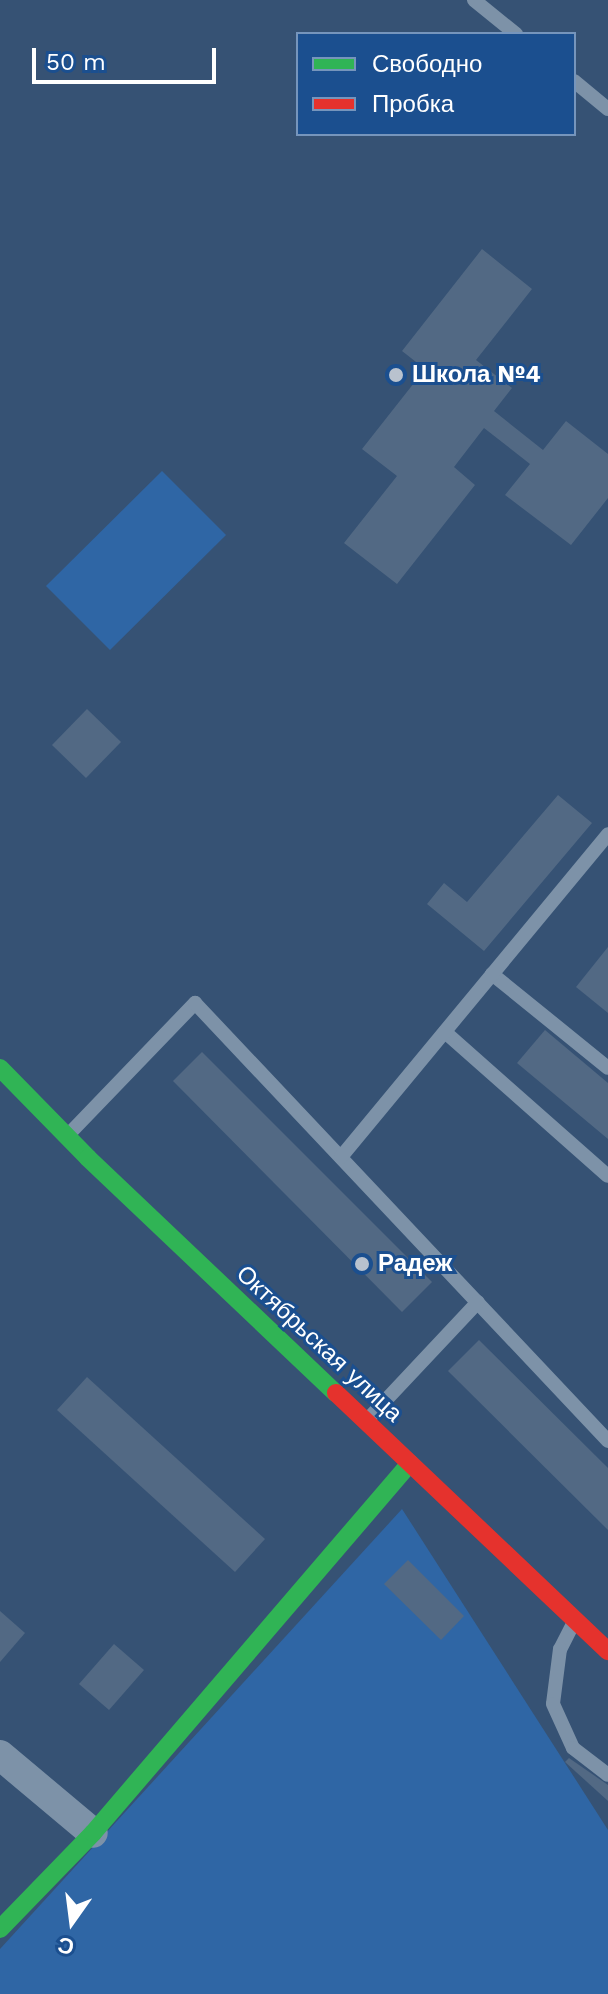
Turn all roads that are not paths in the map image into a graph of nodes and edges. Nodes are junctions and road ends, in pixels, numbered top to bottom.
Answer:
1 (474, 0) edge
2 (514, 32) edge
3 (576, 83) edge
4 (608, 109) edge
5 (608, 834) edge
6 (492, 974) junction
7 (445, 1032) junction
8 (0, 1068) edge
9 (608, 1068) edge
10 (66, 1136) junction
11 (341, 1157) junction
12 (608, 1176) edge
13 (478, 1302) junction
14 (366, 1421) junction
15 (608, 1441) edge
16 (410, 1463) junction
17 (575, 1620) junction
18 (608, 1651) edge
19 (0, 1755) edge
20 (608, 1775) edge
21 (93, 1833) junction
22 (0, 1929) edge

1 - 2 lane
3 - 4 lane
5 - 6 lane
6 - 7 lane
6 - 9 lane
7 - 11 lane
7 - 12 lane
8 - 10 main road, Октябрьская улица
10 - 11 lane
10 - 14 main road, Октябрьская улица
11 - 13 lane
13 - 14 lane
13 - 15 lane
14 - 16 main road, Октябрьская улица
16 - 17 main road, Октябрьская улица
16 - 21 main road
17 - 18 main road, Октябрьская улица
17 - 20 lane
19 - 21 street
21 - 22 main road

